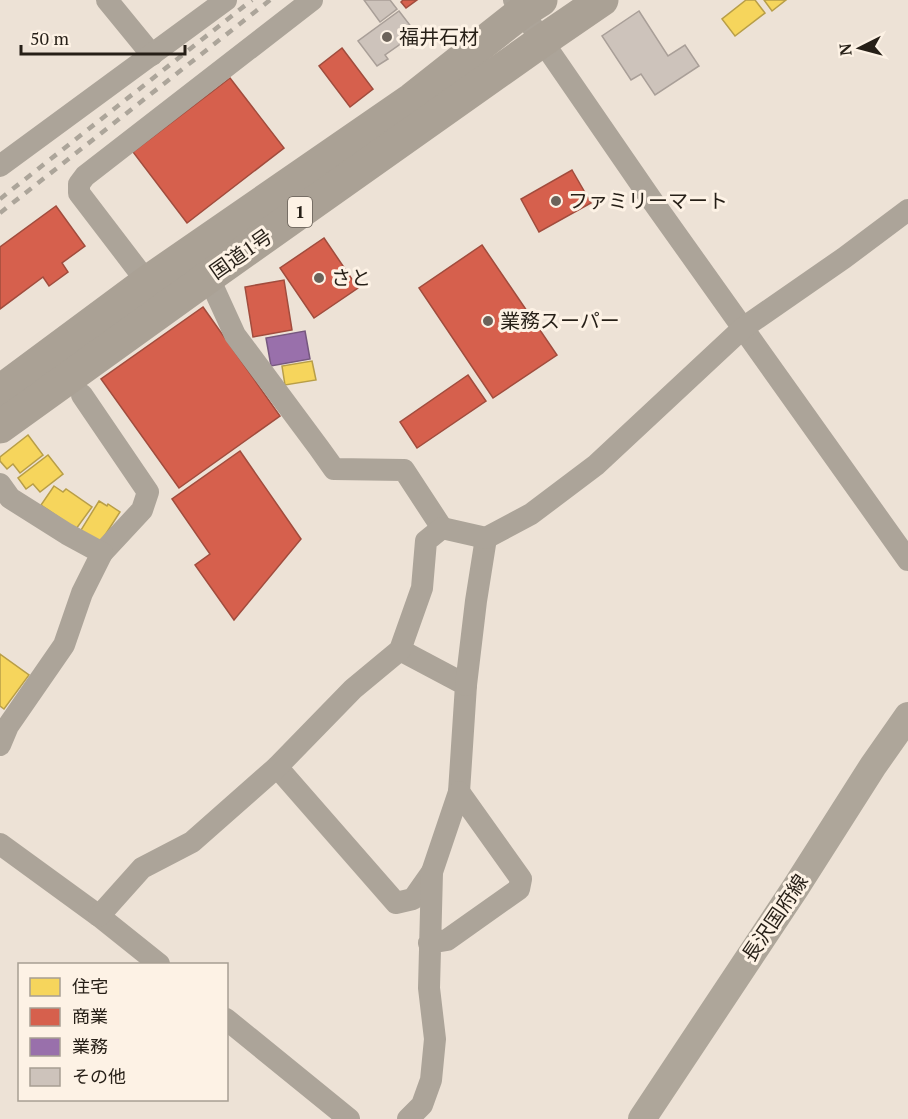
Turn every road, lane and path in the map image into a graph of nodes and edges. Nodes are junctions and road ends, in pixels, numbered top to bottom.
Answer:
1 (107, 0) edge
2 (226, 0) edge
3 (312, 0) edge
4 (602, 0) edge
5 (526, 4) edge
6 (542, 41) junction
7 (152, 56) junction
8 (0, 166) edge
9 (908, 210) edge
10 (207, 278) junction
11 (147, 282) junction
12 (743, 328) junction
13 (0, 391) edge
14 (82, 395) dead end
15 (0, 428) edge
16 (0, 484) edge
17 (442, 528) junction
18 (486, 538) junction
19 (102, 553) junction
20 (908, 560) edge
21 (400, 650) junction
22 (466, 685) junction
23 (908, 716) edge
24 (0, 745) edge
25 (277, 767) junction
26 (459, 792) junction
27 (0, 844) edge
28 (432, 872) junction
29 (99, 916) junction
30 (429, 943) junction
31 (158, 963) edge
32 (228, 1021) edge
33 (349, 1119) edge
34 (408, 1119) edge
35 (642, 1119) edge

1 - 7 street
2 - 7 street
3 - 11 street
4 - 6 highway, 国道1号 / 1
5 - 6 street
5 - 11 highway, 国道1号 / 1
6 - 10 highway, 国道1号 / 1
6 - 12 street
7 - 8 street
9 - 12 street
10 - 15 highway, 国道1号 / 1
10 - 17 street
11 - 13 highway, 国道1号 / 1
12 - 18 street
12 - 20 street
14 - 19 street
16 - 19 street
17 - 18 street
17 - 21 street
18 - 22 street
19 - 24 street
21 - 22 street
21 - 25 street
22 - 26 street
23 - 35 main road, 長沢国府線
25 - 28 street
25 - 29 street
26 - 28 street
26 - 30 street
27 - 29 street
28 - 30 street
29 - 31 street
30 - 34 street
32 - 33 street

